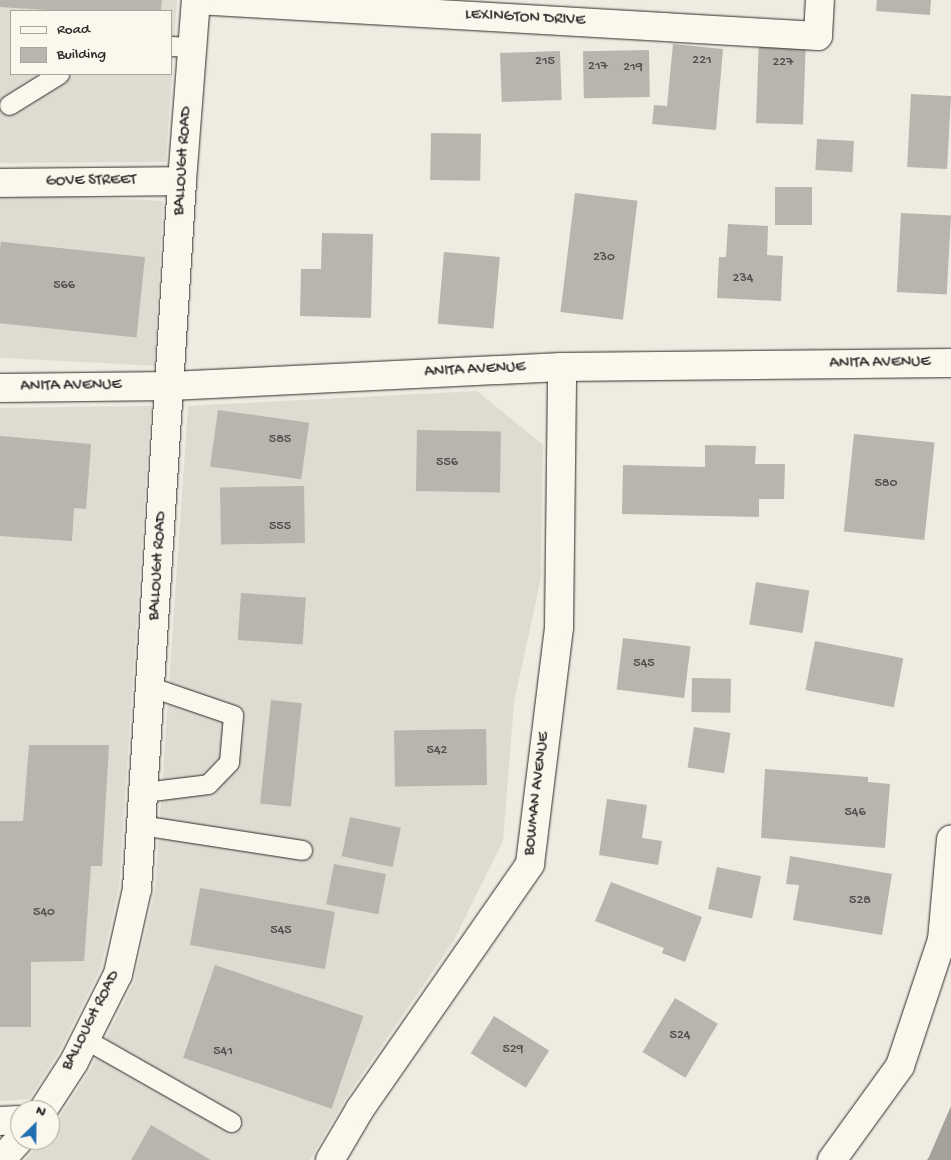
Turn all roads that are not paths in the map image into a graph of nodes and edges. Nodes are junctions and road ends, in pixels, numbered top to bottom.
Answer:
1 (196, 0) edge
2 (820, 0) edge
3 (285, 3) edge
4 (182, 47) edge
5 (57, 75) edge
6 (8, 105) dead end
7 (182, 181) junction
8 (0, 183) edge
9 (951, 363) edge
10 (562, 367) junction
11 (171, 386) junction
12 (0, 388) edge
13 (151, 687) junction
14 (144, 792) junction
15 (142, 825) junction
16 (951, 839) edge
17 (302, 850) dead end
18 (86, 1039) junction
19 (49, 1100) edge
20 (231, 1122) dead end
21 (10, 1150) edge
22 (1, 1160) edge
23 (330, 1160) edge
24 (832, 1160) edge

1 - 3 street, LEXINGTON DRIVE
1 - 4 street, BALLOUGH ROAD
2 - 3 street, LEXINGTON DRIVE
4 - 7 street, BALLOUGH ROAD
5 - 6 lane
7 - 8 street, GOVE STREET
7 - 11 street, BALLOUGH ROAD
9 - 10 street, ANITA AVENUE
10 - 11 street, ANITA AVENUE
10 - 23 street, BOWMAN AVENUE
11 - 12 street, ANITA AVENUE
11 - 13 street, BALLOUGH ROAD
13 - 14 street, BALLOUGH ROAD
13 - 14 lane
14 - 15 street, BALLOUGH ROAD
15 - 17 lane
15 - 18 street, BALLOUGH ROAD
16 - 24 street
18 - 19 street, BALLOUGH ROAD
18 - 20 lane
21 - 22 street

